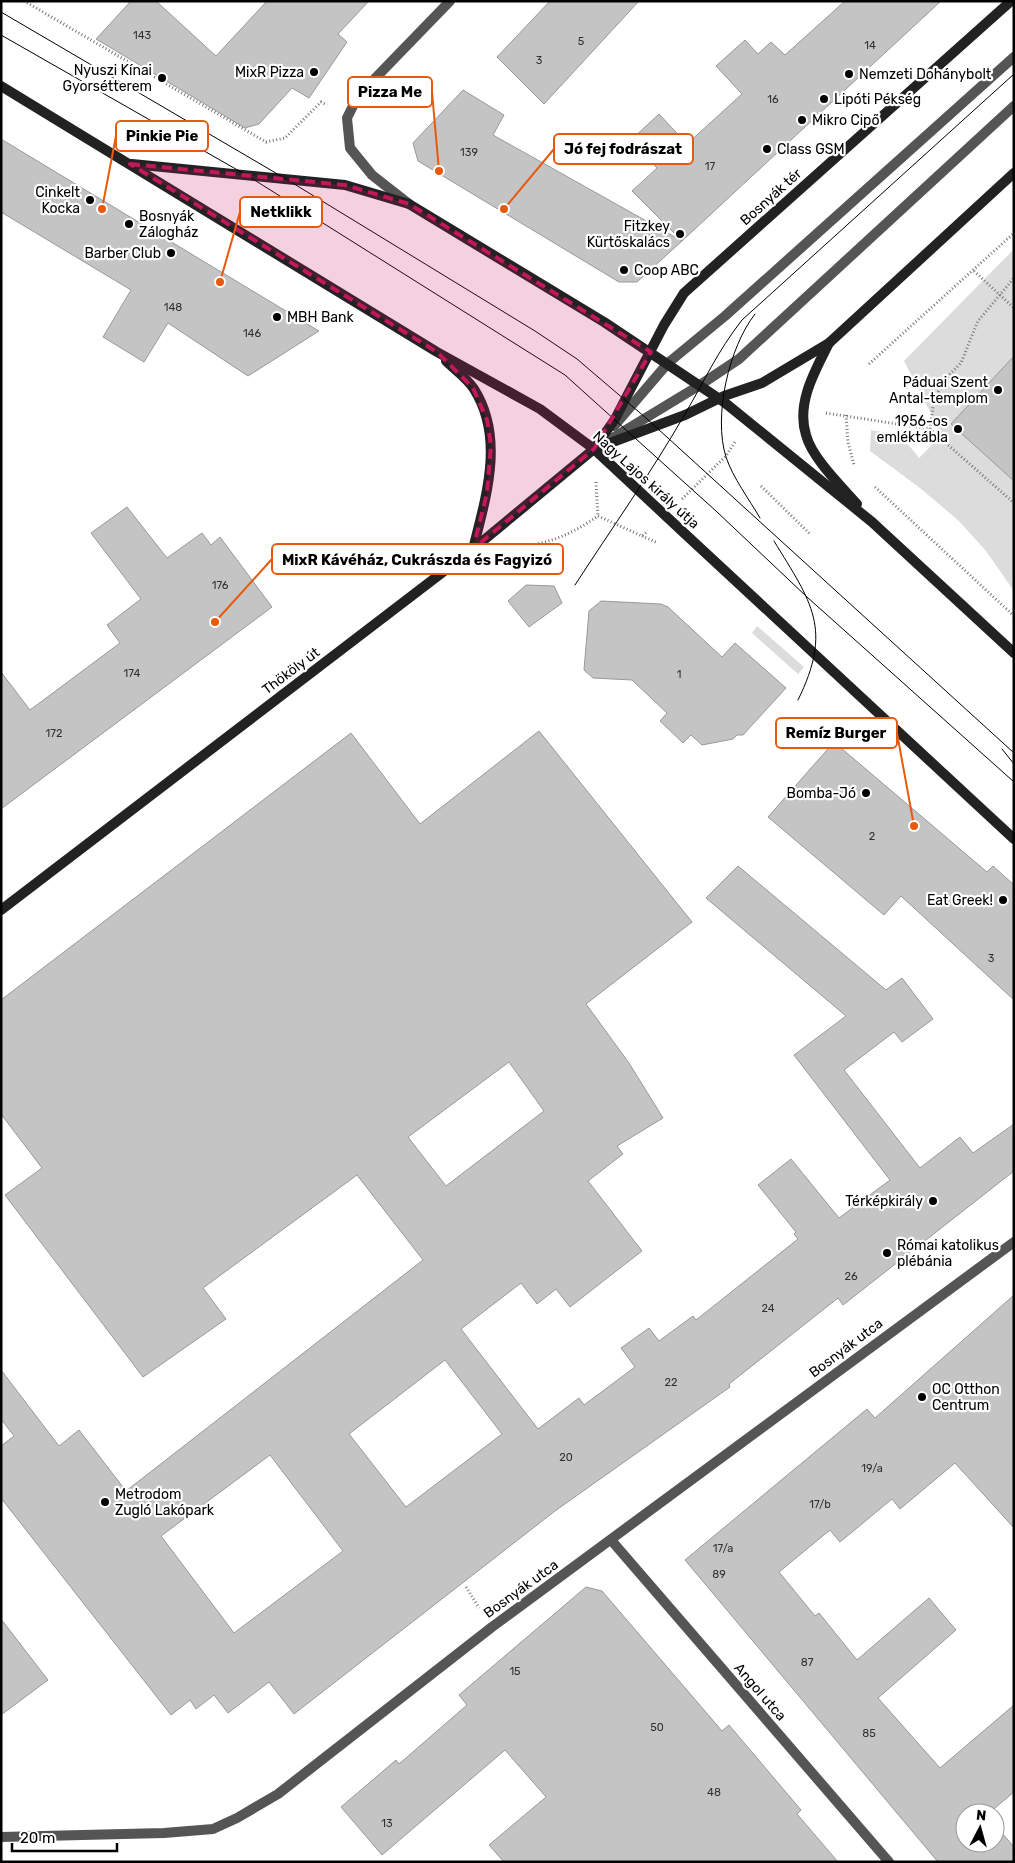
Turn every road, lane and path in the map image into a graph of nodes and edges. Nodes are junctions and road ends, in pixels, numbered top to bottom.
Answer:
1 (24, 1) edge
2 (450, 1) edge
3 (1011, 1) edge
4 (1014, 57) edge
5 (1, 86) edge
6 (1014, 106) edge
7 (347, 118) junction
8 (130, 164) junction
9 (1014, 173) edge
10 (409, 204) junction
11 (436, 219) joint
12 (1014, 233) edge
13 (974, 270) junction
14 (1014, 278) edge
15 (999, 294) junction
16 (1014, 308) edge
17 (829, 343) junction
18 (437, 352) junction
19 (651, 352) junction
20 (668, 363) junction
21 (869, 364) dead end
22 (700, 385) junction
23 (718, 399) junction
24 (822, 412) dead end
25 (846, 415) junction
26 (748, 421) junction
27 (930, 429) junction
28 (594, 449) junction
29 (855, 468) dead end
30 (869, 481) dead end
31 (761, 486) dead end
32 (1014, 503) edge
33 (665, 515) junction
34 (872, 522) junction
35 (811, 535) dead end
36 (473, 550) junction
37 (1014, 616) edge
38 (1014, 653) edge
39 (1014, 839) edge
40 (1, 910) edge
41 (1014, 1242) edge
42 (611, 1540) junction
43 (1, 1838) edge
44 (889, 1862) edge

1 - 7 path
2 - 7 street
3 - 19 main road, Bosnyák tér
4 - 20 street
5 - 8 main road, Nagy Lajos király útja
6 - 22 street
7 - 10 street
8 - 10 main road, Nagy Lajos király útja
8 - 18 main road, Nagy Lajos király útja
9 - 17 main road
10 - 11 street
11 - 19 main road
12 - 13 path
13 - 15 path
13 - 21 path
14 - 15 path
15 - 16 path
15 - 27 path
17 - 23 main road
17 - 34 main road
18 - 28 main road, Nagy Lajos király útja
18 - 36 main road
19 - 20 main road
19 - 28 main road, Bosnyák tér
20 - 22 main road
20 - 28 street
22 - 23 main road
22 - 28 street
23 - 26 main road
23 - 28 main road
24 - 25 path
25 - 27 path
25 - 29 path
26 - 33 path
26 - 34 main road
27 - 32 path
28 - 33 main road, Nagy Lajos király útja
28 - 36 main road, Thököly út
30 - 37 path
31 - 35 path
33 - 36 path
33 - 39 main road, Nagy Lajos király útja
34 - 38 main road
36 - 40 main road, Thököly út
41 - 42 street, Bosnyák utca
42 - 43 street, Bosnyák utca
42 - 44 street, Angol utca

